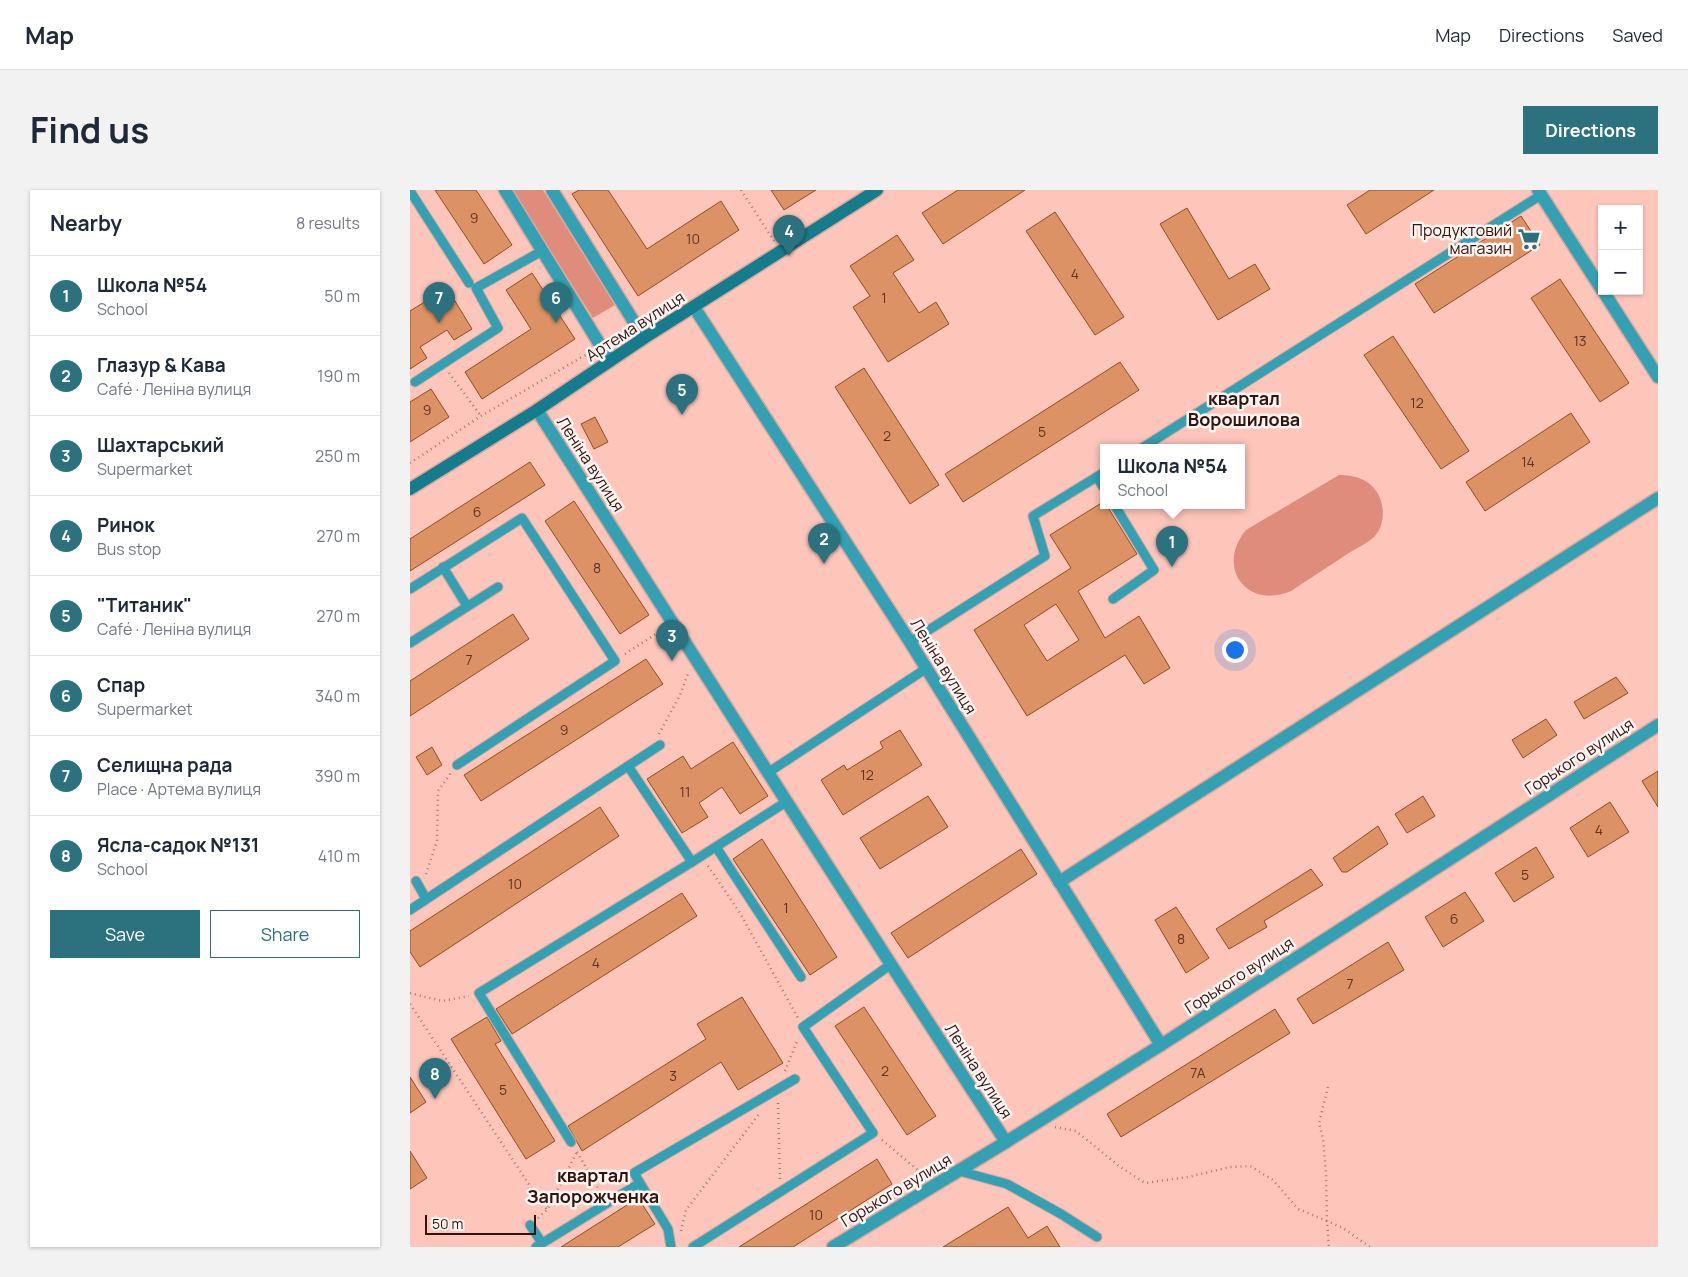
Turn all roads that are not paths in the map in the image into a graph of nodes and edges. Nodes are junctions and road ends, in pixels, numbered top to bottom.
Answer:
1 (505, 190) edge
2 (552, 190) edge
3 (878, 190) edge
4 (410, 191) edge
5 (1543, 192) edge
6 (542, 251) junction
7 (469, 282) dead end
8 (1598, 283) edge
9 (1605, 295) edge
10 (694, 307) junction
11 (644, 338) junction
12 (610, 361) junction
13 (1658, 377) edge
14 (415, 382) dead end
15 (537, 410) junction
16 (1148, 444) edge
17 (1100, 475) edge
18 (410, 489) edge
19 (1658, 498) edge
20 (1117, 509) edge
21 (443, 567) junction
22 (498, 587) dead end
23 (410, 589) edge
24 (1113, 600) dead end
25 (467, 606) junction
26 (910, 642) junction
27 (410, 643) edge
28 (927, 668) junction
29 (1658, 725) edge
30 (660, 745) dead end
31 (457, 765) road end
32 (628, 766) junction
33 (769, 772) junction
34 (786, 802) junction
35 (716, 848) junction
36 (692, 862) junction
37 (416, 881) dead end
38 (1059, 882) junction
39 (426, 899) junction
40 (410, 910) edge
41 (890, 965) junction
42 (801, 977) dead end
43 (1160, 1045) junction
44 (795, 1080) dead end
45 (571, 1142) road end
46 (1006, 1142) junction
47 (959, 1170) junction
48 (640, 1183) junction
49 (530, 1226) road end
50 (1097, 1237) dead end
51 (539, 1245) edge
52 (671, 1247) edge
53 (693, 1247) edge
54 (833, 1247) edge

1 - 6 street
2 - 11 street
3 - 10 street, Артема вулиця
4 - 7 lane
5 - 8 street
5 - 16 lane
6 - 12 street
6 - 14 lane
9 - 13 street
10 - 11 street, Артема вулиця
10 - 26 street, Леніна вулиця
11 - 12 street, Артема вулиця
12 - 15 street, Артема вулиця
15 - 18 street, Артема вулиця
15 - 33 street, Леніна вулиця
17 - 26 lane
19 - 38 street
20 - 24 lane
21 - 23 lane
21 - 25 lane
21 - 31 lane
22 - 25 lane
25 - 27 lane
26 - 28 street, Леніна вулиця
28 - 33 lane
28 - 38 street, Леніна вулиця
29 - 43 street, Горького вулиця
30 - 32 lane
32 - 36 lane
32 - 39 lane
33 - 34 street, Леніна вулиця
34 - 35 lane
34 - 41 street, Леніна вулиця
35 - 36 lane
35 - 42 lane
36 - 45 lane
37 - 39 lane
38 - 43 street, Леніна вулиця
39 - 40 lane
41 - 46 street, Леніна вулиця
41 - 53 lane
43 - 46 street, Горького вулиця
44 - 48 lane
46 - 47 street, Горького вулиця
47 - 50 lane
47 - 54 street, Горького вулиця
48 - 51 lane
48 - 52 lane
49 - 51 lane

